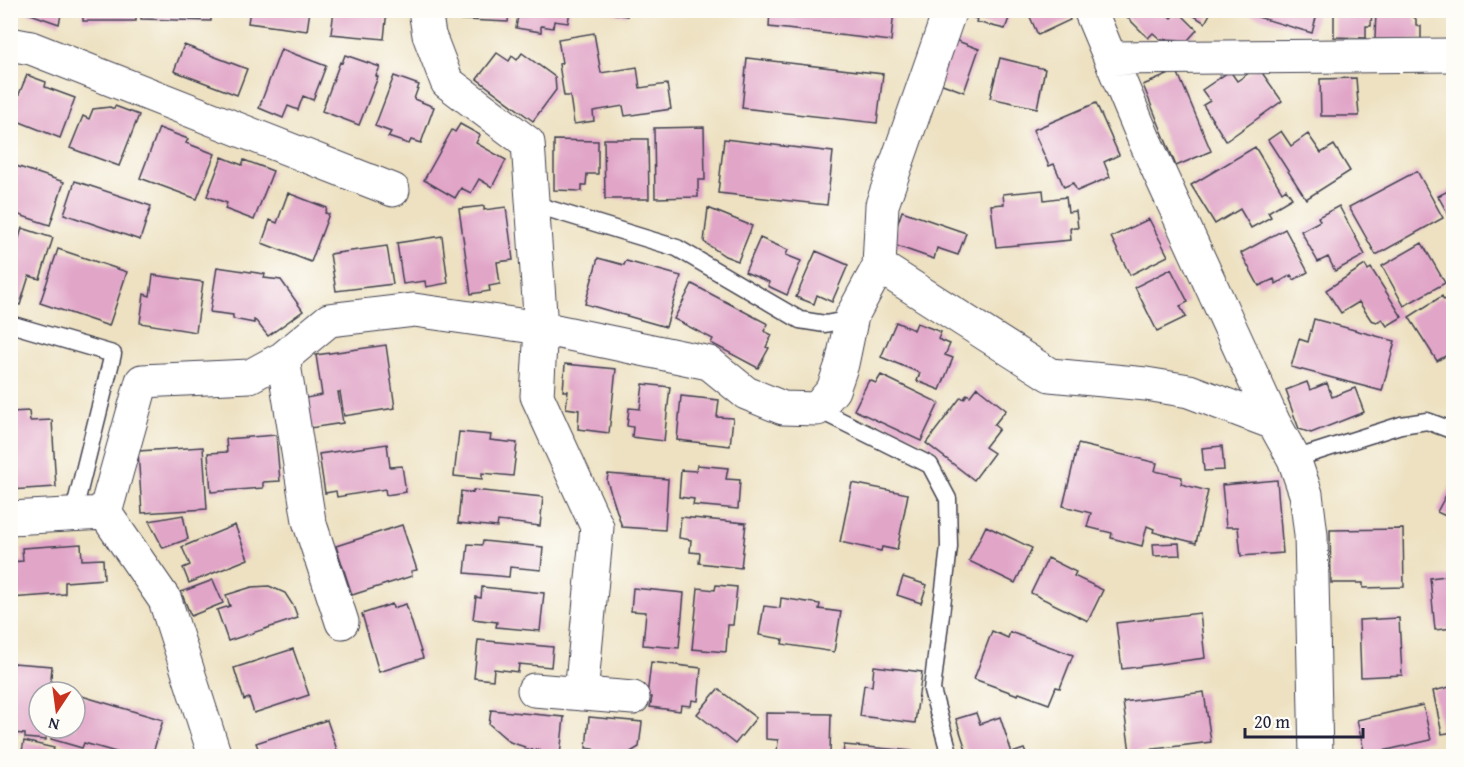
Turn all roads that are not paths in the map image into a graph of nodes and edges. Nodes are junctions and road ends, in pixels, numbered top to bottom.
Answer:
1 (425, 10) edge
2 (950, 10) edge
3 (1090, 10) edge
4 (10, 44) edge
5 (1454, 55) edge
6 (1111, 57) junction
7 (393, 190) dead end
8 (533, 204) junction
9 (879, 266) junction
10 (851, 319) junction
11 (10, 324) edge
12 (541, 328) junction
13 (283, 358) junction
14 (818, 409) junction
15 (1274, 423) junction
16 (1454, 431) edge
17 (1294, 459) junction
18 (105, 513) junction
19 (73, 515) junction
20 (10, 518) edge
21 (342, 622) dead end
22 (534, 690) dead end
23 (580, 694) junction
24 (633, 698) dead end
25 (215, 756) edge
26 (950, 756) edge
27 (1316, 756) edge

1 - 8 street
2 - 9 street
3 - 6 street
4 - 7 street
5 - 6 street
6 - 15 street
8 - 10 lane
8 - 12 street
9 - 10 street
9 - 15 street
10 - 14 street
11 - 19 lane
12 - 13 street
12 - 14 street
12 - 23 street
13 - 18 street
13 - 21 street
14 - 26 lane
15 - 17 street
16 - 17 lane
17 - 27 street
18 - 19 street
18 - 25 street
19 - 20 street
22 - 23 street
23 - 24 street

